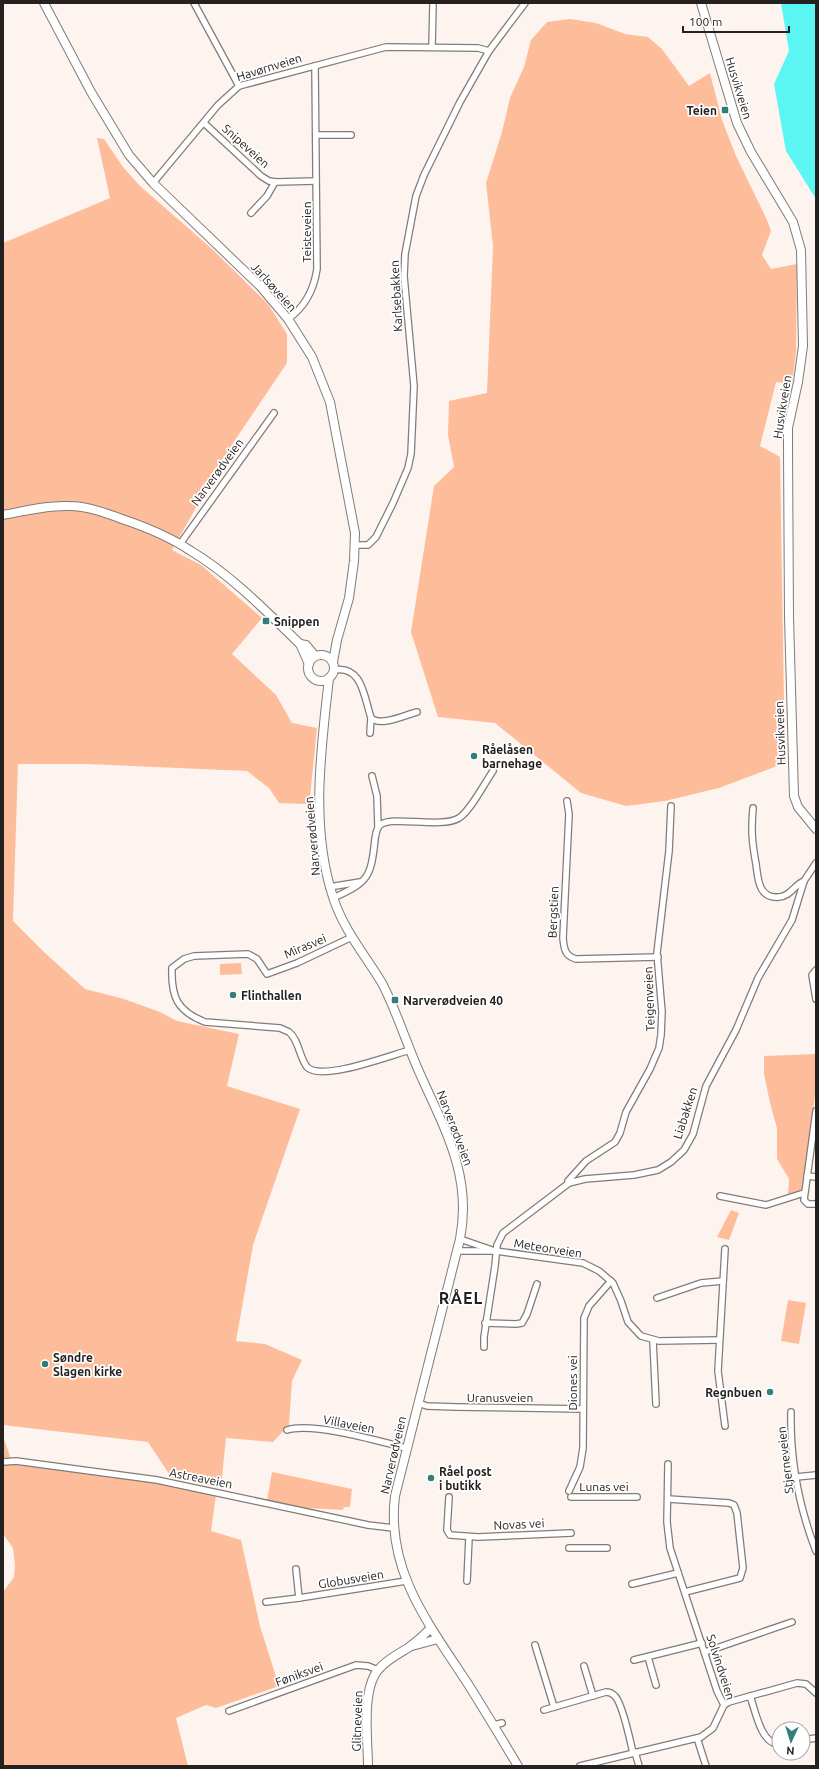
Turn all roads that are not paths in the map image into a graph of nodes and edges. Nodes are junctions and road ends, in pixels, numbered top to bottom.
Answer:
1 (44, 3) edge
2 (194, 3) edge
3 (433, 3) edge
4 (525, 3) edge
5 (701, 3) edge
6 (432, 47) junction
7 (489, 51) junction
8 (315, 66) junction
9 (239, 86) junction
10 (204, 123) junction
11 (316, 135) junction
12 (351, 135) dead end
13 (316, 181) junction
14 (275, 182) junction
15 (153, 183) junction
16 (251, 213) dead end
17 (288, 319) junction
18 (274, 413) dead end
19 (3, 515) edge
20 (180, 544) junction
21 (355, 545) junction
22 (337, 640) junction
23 (300, 644) junction
24 (319, 655) junction
25 (309, 664) junction
26 (333, 666) junction
27 (329, 678) junction
28 (317, 680) junction
29 (327, 697) junction
30 (417, 712) dead end
31 (371, 718) junction
32 (370, 733) dead end
33 (493, 771) dead end
34 (372, 776) dead end
35 (567, 801) dead end
36 (671, 806) dead end
37 (753, 808) dead end
38 (378, 827) junction
39 (816, 829) edge
40 (816, 863) edge
41 (804, 881) junction
42 (362, 882) junction
43 (330, 887) junction
44 (333, 898) junction
45 (352, 937) junction
46 (658, 957) junction
47 (816, 970) edge
48 (816, 999) edge
49 (410, 1050) junction
50 (816, 1108) edge
51 (816, 1112) edge
52 (807, 1176) junction
53 (816, 1177) edge
54 (569, 1183) junction
55 (804, 1193) junction
56 (720, 1196) dead end
57 (816, 1204) edge
58 (460, 1239) junction
59 (725, 1249) dead end
60 (457, 1250) junction
61 (496, 1251) junction
62 (610, 1281) junction
63 (723, 1281) junction
64 (537, 1284) dead end
65 (657, 1298) dead end
66 (485, 1323) junction
67 (719, 1340) junction
68 (653, 1341) junction
69 (484, 1347) dead end
70 (418, 1404) junction
71 (656, 1404) dead end
72 (583, 1409) junction
73 (791, 1412) dead end
74 (725, 1426) dead end
75 (287, 1430) dead end
76 (406, 1448) junction
77 (3, 1462) edge
78 (668, 1464) dead end
79 (816, 1476) edge
80 (796, 1477) junction
81 (569, 1491) dead end
82 (449, 1497) dead end
83 (571, 1497) dead end
84 (636, 1497) dead end
85 (668, 1499) junction
86 (393, 1528) junction
87 (571, 1533) dead end
88 (468, 1537) junction
89 (569, 1548) dead end
90 (607, 1548) dead end
91 (816, 1550) edge
92 (296, 1569) dead end
93 (678, 1573) junction
94 (406, 1581) junction
95 (467, 1581) dead end
96 (632, 1584) dead end
97 (684, 1592) junction
98 (299, 1598) junction
99 (266, 1602) dead end
100 (792, 1622) dead end
101 (431, 1628) junction
102 (438, 1639) junction
103 (702, 1643) junction
104 (535, 1645) dead end
105 (409, 1647) junction
106 (705, 1652) junction
107 (648, 1657) junction
108 (634, 1660) dead end
109 (584, 1666) dead end
110 (378, 1670) junction
111 (656, 1685) dead end
112 (816, 1693) edge
113 (593, 1696) junction
114 (750, 1696) junction
115 (724, 1706) junction
116 (554, 1707) junction
117 (544, 1710) dead end
118 (229, 1711) dead end
119 (697, 1738) junction
120 (771, 1742) edge
121 (634, 1753) junction
122 (368, 1766) edge
123 (518, 1766) edge
124 (580, 1766) edge
125 (639, 1766) edge
126 (706, 1766) edge

1 - 15 main road, Jarlsøveien
2 - 9 street
3 - 6 street
4 - 7 street, Karlsebakken
5 - 39 main road, Husvikveien
6 - 7 street, Havørnveien
6 - 8 street, Havørnveien
7 - 21 street, Karlsebakken
8 - 9 street, Havørnveien
8 - 11 street, Teisteveien
9 - 10 street, Havørnveien
10 - 14 street, Snipeveien
10 - 15 street, Havørnveien
11 - 12 street
11 - 13 street, Teisteveien
13 - 14 street, Snipeveien
13 - 17 street, Teisteveien
14 - 16 street, Snipeveien
15 - 17 main road, Jarlsøveien
17 - 21 main road, Jarlsøveien
18 - 20 street, Narverødveien
19 - 20 main road
20 - 23 main road
21 - 22 main road, Jarlsøveien
22 - 24 main road, Jarlsøveien
22 - 26 main road, Jarlsøveien
23 - 24 main road
23 - 25 main road
24 - 25 main road
24 - 26 main road
25 - 28 main road
26 - 27 main road, Narverødveien
26 - 31 street
27 - 28 main road
27 - 29 main road, Narverødveien
28 - 29 main road
29 - 43 main road, Narverødveien
30 - 31 street
31 - 32 street
33 - 38 street
34 - 38 street
35 - 46 street, Bergstien
36 - 46 street, Teigenveien
37 - 41 street, Liabakken
38 - 42 street
40 - 41 street, Liabakken
41 - 54 street, Liabakken
42 - 43 street
42 - 44 street
43 - 44 main road, Narverødveien
44 - 45 main road, Narverødveien
45 - 49 main road, Narverødveien
45 - 49 street, Mirasvei
46 - 54 street, Teigenveien
47 - 48 street
49 - 58 main road, Narverødveien
50 - 51 street
51 - 52 street
52 - 53 street
52 - 55 street
54 - 61 street, Liabakken
55 - 56 street
55 - 57 street
58 - 60 main road, Narverødveien
58 - 61 street
59 - 63 street
60 - 61 street
60 - 70 main road, Narverødveien
61 - 62 street, Meteorveien
61 - 66 street, Liabakken
62 - 68 street, Meteorveien
62 - 72 street, Diones vei
63 - 65 street
63 - 67 street
64 - 66 street
66 - 69 street, Liabakken
67 - 68 street
67 - 74 street
68 - 71 street
70 - 72 street, Uranusveien
70 - 76 main road, Narverødveien
72 - 81 street, Diones vei
73 - 80 street, Stjerneveien
75 - 76 street, Villaveien
76 - 86 main road, Narverødveien
77 - 86 street, Astreaveien
78 - 85 street, Solvindveien
79 - 80 street
80 - 91 street, Stjerneveien
82 - 88 street, Novas vei
83 - 84 street, Lunas vei
85 - 93 street, Solvindveien
85 - 97 street
86 - 94 main road, Narverødveien
87 - 88 street, Novas vei
88 - 95 street
89 - 90 street
92 - 98 street
93 - 96 street
93 - 97 street, Solvindveien
94 - 98 street, Globusveien
94 - 101 main road, Narverødveien
97 - 103 street, Solvindveien
98 - 99 street, Globusveien
100 - 106 street
101 - 102 main road, Narverødveien
101 - 105 main road, Glitneveien
102 - 105 main road, Glitneveien
102 - 123 main road, Narverødveien
103 - 106 street, Solvindveien
103 - 107 street
104 - 116 street
105 - 110 main road, Glitneveien
106 - 115 street, Solvindveien
107 - 108 street
107 - 111 street
109 - 113 street
110 - 118 street, Føniksvei
110 - 122 main road, Glitneveien
112 - 114 street
113 - 116 street
113 - 121 street
114 - 115 street
114 - 120 street
115 - 119 street, Solvindveien
116 - 117 street
119 - 121 street, Solvindveien
119 - 126 street
121 - 124 street, Solvindveien
121 - 125 street

